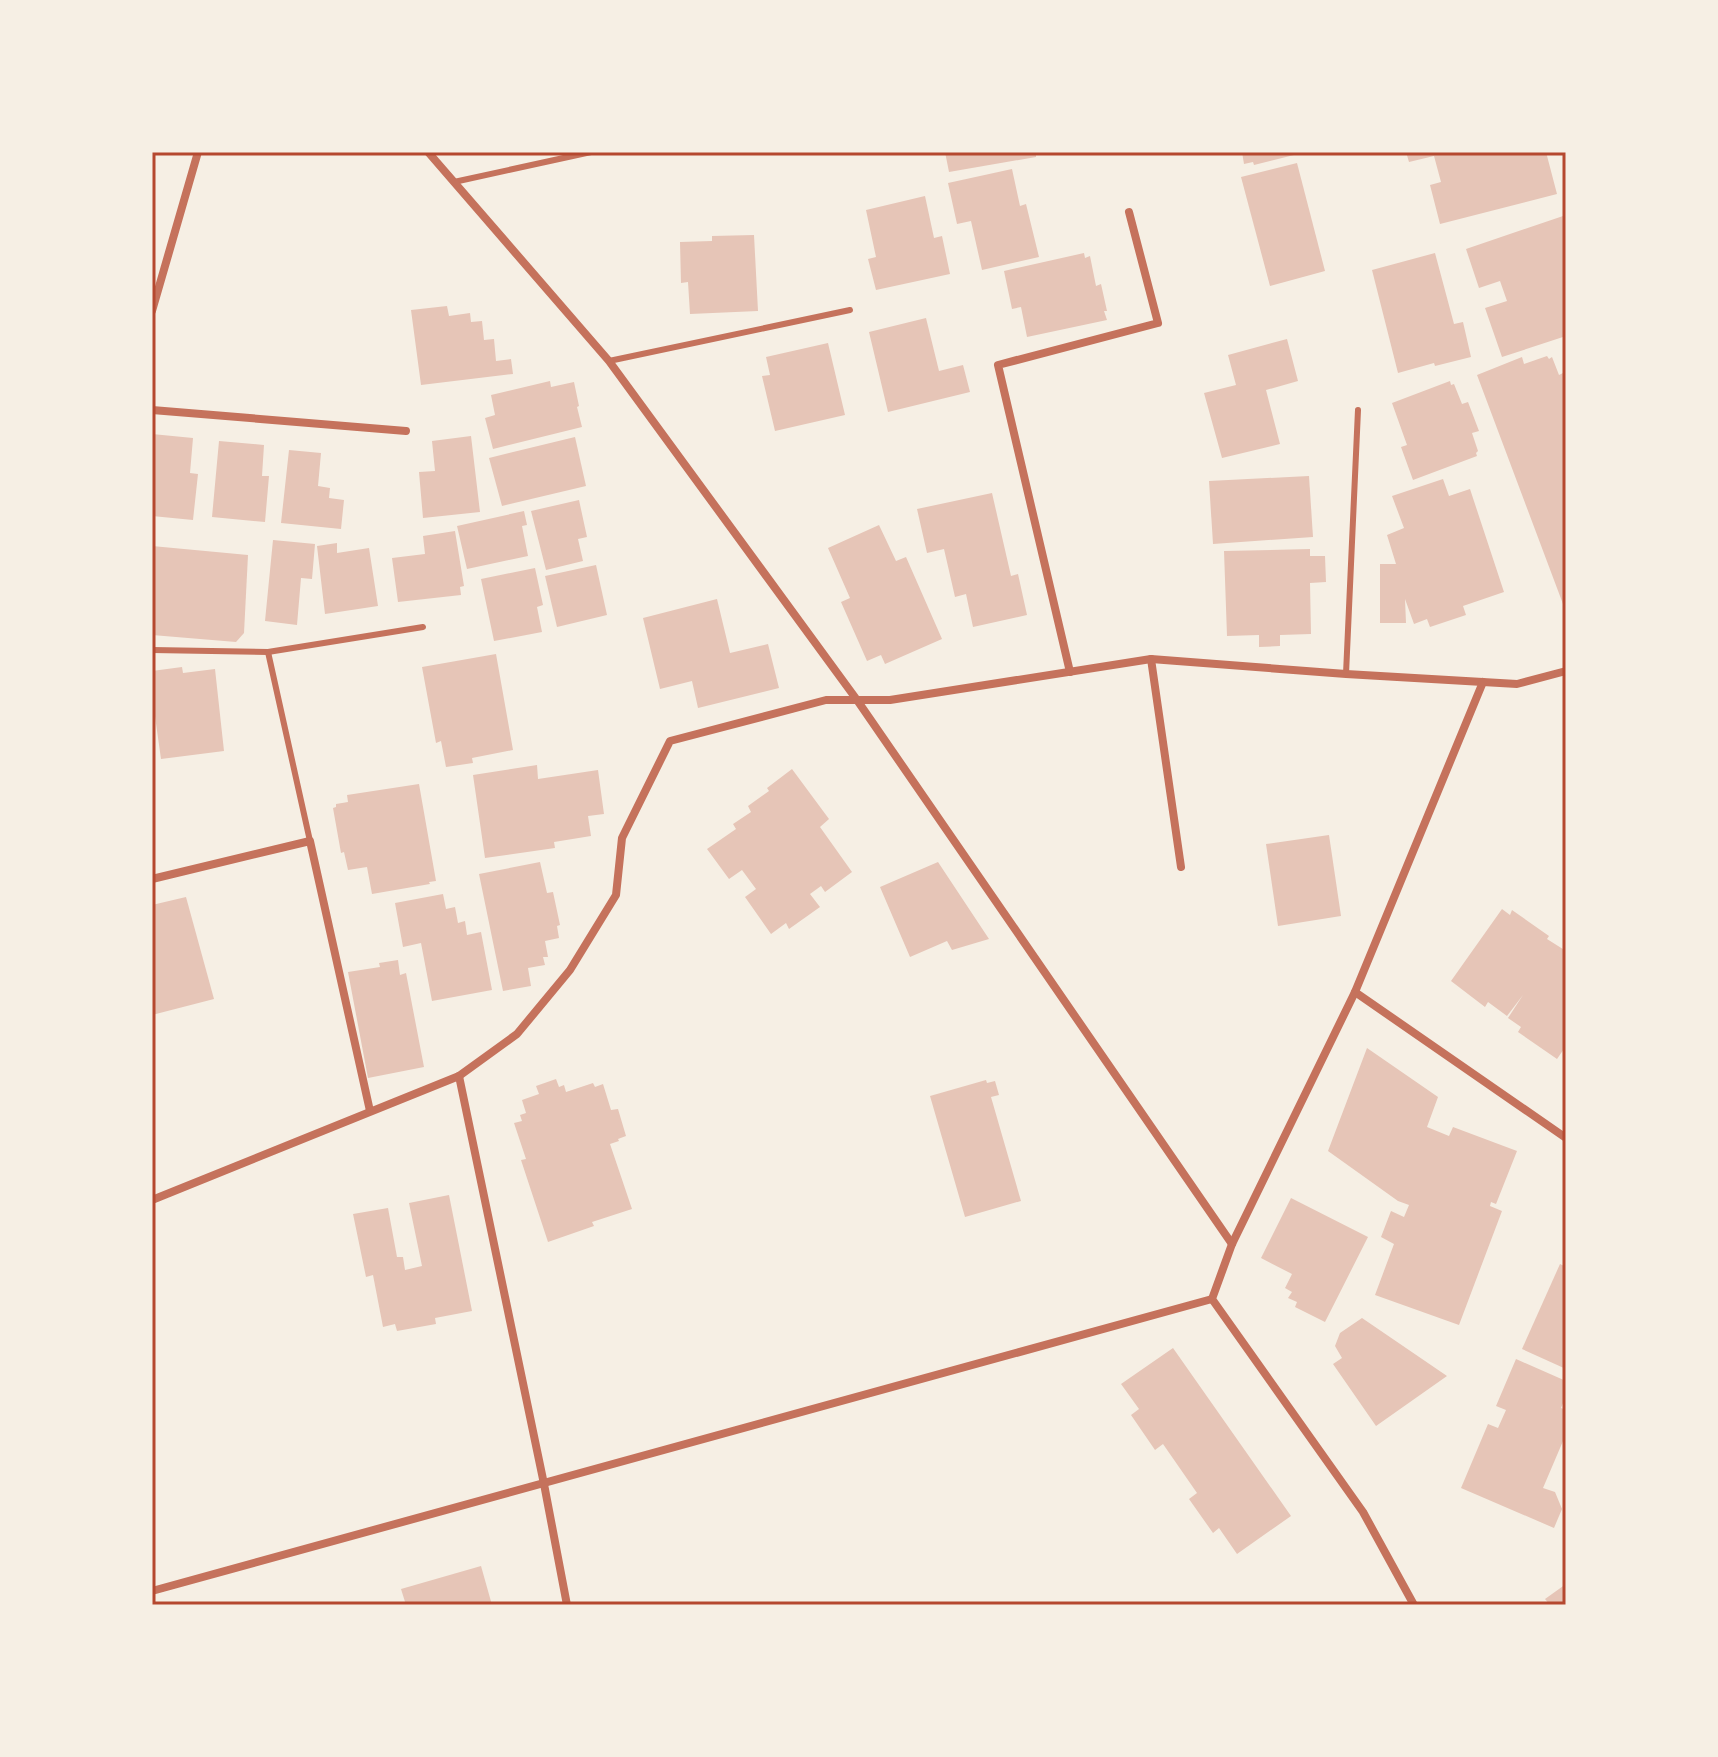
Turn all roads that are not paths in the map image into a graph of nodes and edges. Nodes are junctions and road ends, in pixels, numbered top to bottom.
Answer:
1 (198, 152) edge
2 (428, 152) edge
3 (591, 152) edge
4 (454, 182) junction
5 (1129, 212) dead end
6 (850, 310) dead end
7 (152, 311) edge
8 (609, 361) junction
9 (152, 410) edge
10 (1358, 410) dead end
11 (406, 431) dead end
12 (423, 627) dead end
13 (152, 650) edge
14 (268, 652) junction
15 (1151, 659) junction
16 (1566, 671) edge
17 (1070, 672) junction
18 (1346, 674) junction
19 (1483, 682) junction
20 (857, 700) junction
21 (310, 841) junction
22 (1181, 867) dead end
23 (152, 879) edge
24 (1355, 992) junction
25 (459, 1076) junction
26 (370, 1111) junction
27 (1566, 1138) edge
28 (152, 1200) edge
29 (1232, 1244) junction
30 (1212, 1299) junction
31 (544, 1484) junction
32 (152, 1591) edge
33 (567, 1605) edge
34 (1414, 1605) edge

1 - 7 street
2 - 4 street
3 - 4 lane
4 - 8 street
5 - 17 street
6 - 8 lane
8 - 20 street
9 - 11 street
10 - 18 lane
12 - 14 lane
13 - 14 lane
14 - 21 lane
15 - 17 street
15 - 18 street
15 - 22 street
16 - 19 street
17 - 20 street
18 - 19 street
19 - 24 street
20 - 25 street
20 - 29 street
21 - 23 street
21 - 26 street
24 - 27 street
24 - 29 street
25 - 26 street
25 - 31 street
26 - 28 street
29 - 30 street
30 - 31 street
30 - 34 street
31 - 32 street
31 - 33 street

